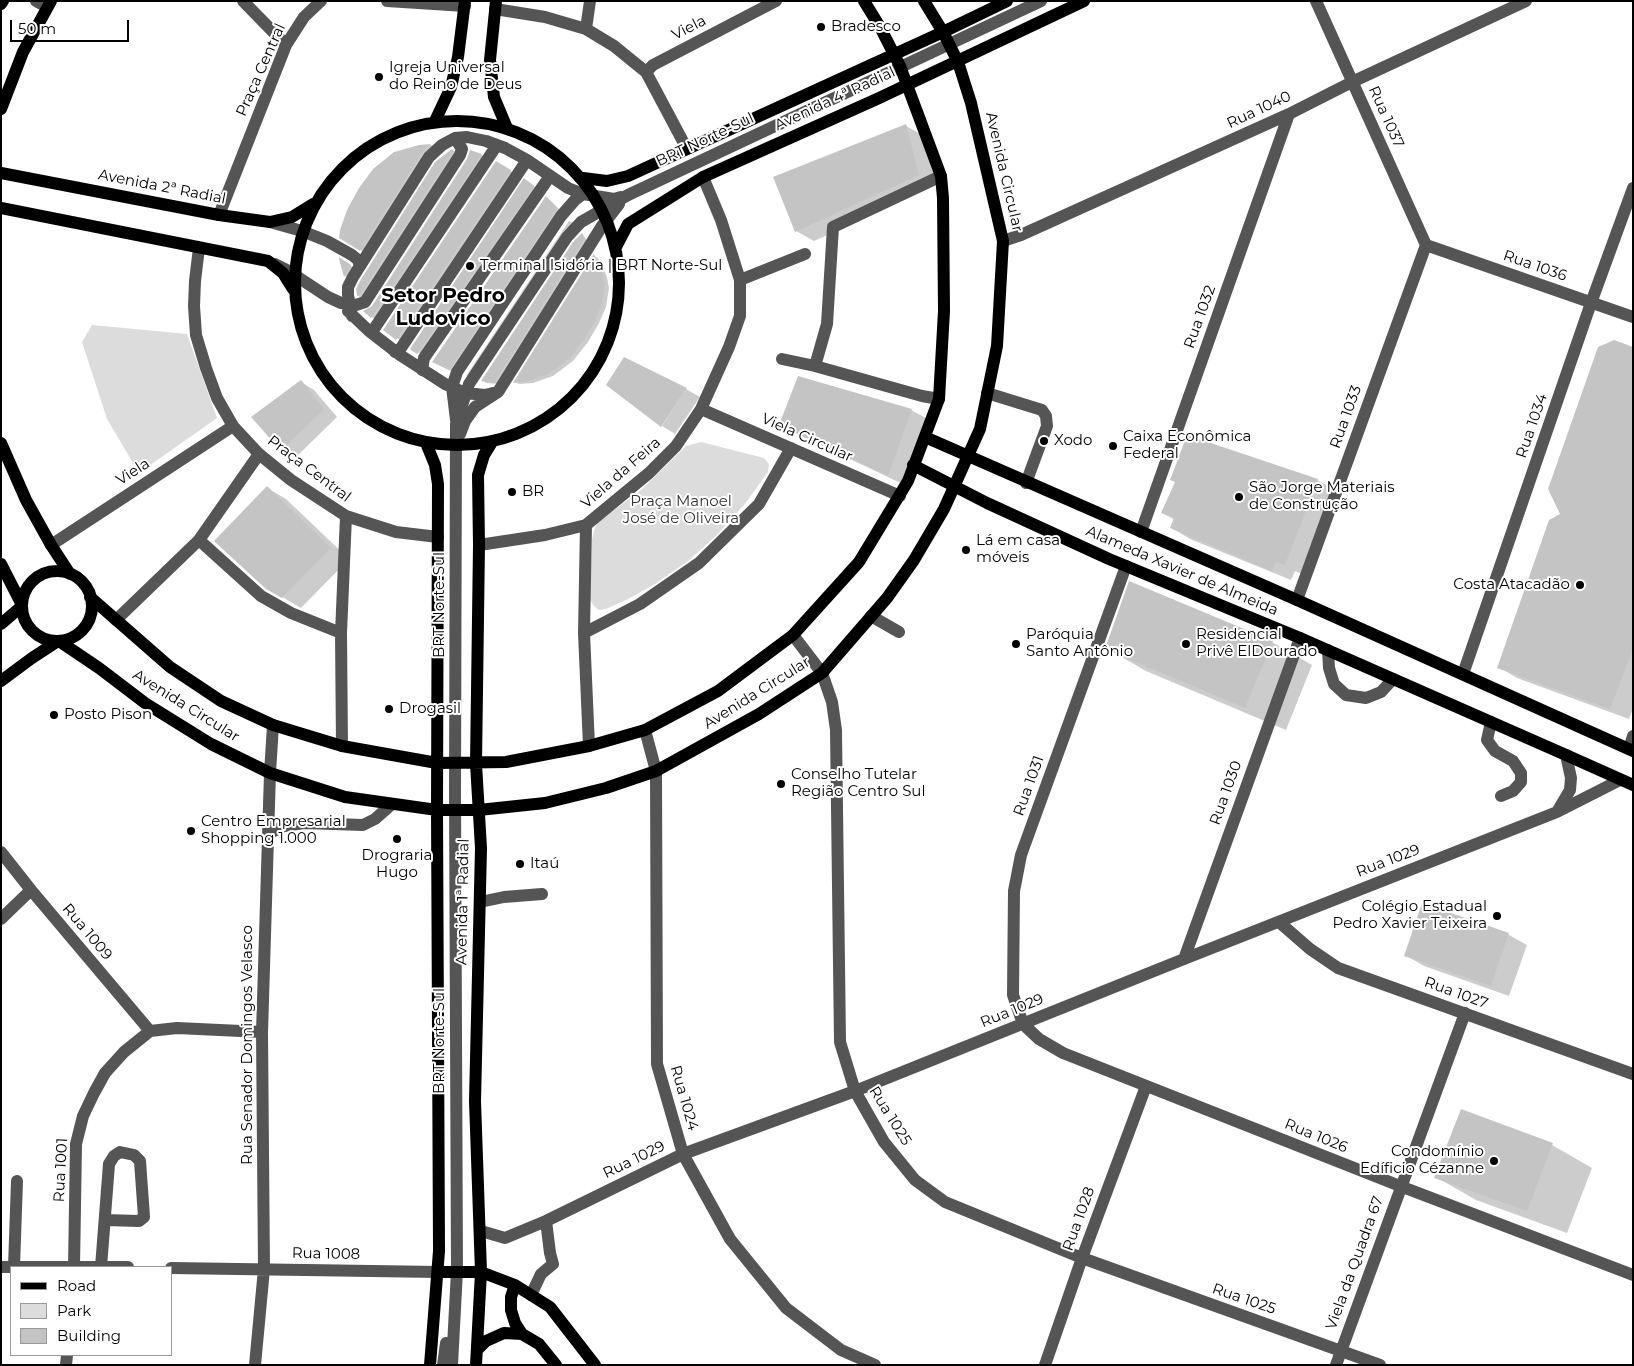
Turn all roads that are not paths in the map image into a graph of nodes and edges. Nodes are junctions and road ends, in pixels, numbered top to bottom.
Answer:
1 (243, 1) edge
2 (321, 1) edge
3 (387, 1) edge
4 (590, 1) edge
5 (776, 1) edge
6 (864, 1) edge
7 (924, 1) edge
8 (1007, 1) edge
9 (1041, 1) edge
10 (1084, 1) edge
11 (1316, 1) edge
12 (1526, 1) edge
13 (45, 3) edge
14 (465, 4) edge
15 (495, 5) edge
16 (586, 29) junction
17 (943, 32) junction
18 (949, 44) junction
19 (286, 45) junction
20 (895, 53) junction
21 (958, 62) junction
22 (900, 66) junction
23 (646, 72) junction
24 (1352, 82) junction
25 (908, 83) junction
26 (1, 109) edge
27 (1290, 114) junction
28 (435, 121) junction
29 (507, 128) junction
30 (455, 138) junction
31 (475, 139) junction
32 (497, 145) junction
33 (687, 149) junction
34 (460, 155) junction
35 (526, 160) junction
36 (1, 173) edge
37 (550, 176) junction
38 (941, 176) junction
39 (703, 177) junction
40 (583, 178) junction
41 (1633, 188) edge
42 (588, 195) junction
43 (628, 195) junction
44 (313, 204) junction
45 (1, 208) edge
46 (219, 214) junction
47 (603, 215) junction
48 (270, 222) junction
49 (302, 231) junction
50 (1003, 241) junction
51 (1426, 245) junction
52 (616, 247) junction
53 (199, 248) junction
54 (805, 254) dead end
55 (352, 255) junction
56 (368, 255) junction
57 (268, 261) junction
58 (360, 266) junction
59 (294, 275) junction
60 (740, 280) junction
61 (293, 288) junction
62 (1591, 303) junction
63 (348, 308) junction
64 (1633, 318) edge
65 (369, 331) junction
66 (395, 352) junction
67 (782, 358) dead end
68 (815, 366) junction
69 (422, 370) junction
70 (450, 389) junction
71 (498, 392) junction
72 (466, 393) junction
73 (988, 393) junction
74 (939, 399) junction
75 (701, 409) junction
76 (456, 424) junction
77 (233, 426) junction
78 (925, 437) junction
79 (492, 442) junction
80 (1, 443) edge
81 (426, 443) junction
82 (457, 446) junction
83 (791, 448) junction
84 (259, 454) junction
85 (967, 456) junction
86 (913, 466) junction
87 (1026, 483) junction
88 (954, 487) junction
89 (900, 496) junction
90 (346, 516) junction
91 (586, 525) junction
92 (1141, 532) junction
93 (438, 537) junction
94 (199, 540) junction
95 (51, 545) junction
96 (479, 545) junction
97 (1, 564) edge
98 (1126, 566) junction
99 (70, 574) junction
100 (90, 597) junction
101 (1296, 600) junction
102 (22, 605) junction
103 (871, 616) junction
104 (116, 620) junction
105 (1, 624) edge
106 (899, 632) dead end
107 (341, 633) junction
108 (584, 633) junction
109 (793, 635) junction
110 (1300, 638) junction
111 (58, 641) junction
112 (1328, 650) junction
113 (822, 673) junction
114 (1463, 674) junction
115 (1393, 679) junction
116 (1, 681) edge
117 (1491, 722) junction
118 (273, 725) junction
119 (644, 730) junction
120 (1633, 736) edge
121 (342, 746) junction
122 (589, 746) junction
123 (1631, 750) edge
124 (1566, 755) junction
125 (456, 763) junction
126 (437, 764) junction
127 (476, 764) junction
128 (656, 771) junction
129 (270, 773) junction
130 (1620, 780) junction
131 (1633, 785) edge
132 (1500, 796) dead end
133 (392, 804) junction
134 (437, 810) junction
135 (479, 810) junction
136 (456, 811) junction
137 (1557, 812) junction
138 (268, 834) junction
139 (1, 852) edge
140 (31, 890) junction
141 (542, 894) dead end
142 (480, 902) junction
143 (1, 919) edge
144 (1279, 922) junction
145 (1184, 958) junction
146 (1464, 1014) junction
147 (1023, 1024) junction
148 (150, 1032) junction
149 (262, 1032) junction
150 (1633, 1074) edge
151 (1146, 1086) junction
152 (855, 1091) junction
153 (683, 1154) junction
154 (18, 1181) dead end
155 (1400, 1186) junction
156 (105, 1220) junction
157 (546, 1222) junction
158 (481, 1231) junction
159 (1082, 1258) junction
160 (14, 1266) edge
161 (74, 1266) edge
162 (101, 1266) edge
163 (172, 1268) edge
164 (264, 1269) junction
165 (457, 1271) junction
166 (438, 1272) junction
167 (481, 1272) junction
168 (1633, 1275) edge
169 (515, 1285) junction
170 (531, 1295) junction
171 (522, 1334) junction
172 (477, 1350) junction
173 (1341, 1350) junction
174 (255, 1365) edge
175 (430, 1365) edge
176 (443, 1365) edge
177 (452, 1365) edge
178 (476, 1365) edge
179 (556, 1365) edge
180 (596, 1365) edge
181 (875, 1365) edge
182 (1046, 1365) edge
183 (1336, 1365) edge
184 (1380, 1365) edge

1 - 19 street
2 - 19 street, Praça Central
3 - 14 street
4 - 16 street
5 - 23 street, Viela
6 - 20 main road, Avenida Circular
7 - 17 main road, Avenida Circular
8 - 17 main road, Avenida 4ª Radial
9 - 18 street, BRT Norte-Sul
10 - 21 main road, Avenida 4ª Radial
11 - 24 street, Rua 1037
12 - 24 street, Rua 1040
13 - 26 main road
14 - 28 main road
15 - 16 street
15 - 29 main road
16 - 23 street
17 - 18 main road, Avenida Circular
17 - 20 main road, Avenida 4ª Radial
18 - 21 main road, Avenida Circular
18 - 22 street, BRT Norte-Sul
19 - 46 street, Praça Central
20 - 22 main road, Avenida Circular
20 - 33 main road, Avenida 4ª Radial
21 - 25 main road, Avenida 4ª Radial
21 - 50 main road, Avenida Circular
22 - 25 main road, Avenida Circular
22 - 43 street, BRT Norte-Sul
23 - 33 street
24 - 27 street, Rua 1040
24 - 51 street, Rua 1037
25 - 38 main road, Avenida Circular
25 - 39 main road, Avenida 4ª Radial
27 - 50 street, Rua 1040
27 - 92 street, Rua 1032
28 - 29 main road
28 - 44 main road
29 - 40 main road
30 - 31 street
30 - 34 street
30 - 56 street
31 - 32 street
31 - 34 street
32 - 35 street
32 - 65 street
33 - 40 main road, Avenida 4ª Radial
34 - 63 street
35 - 37 street
35 - 66 street
36 - 46 main road, Avenida 2ª Radial
37 - 42 street
37 - 69 street
38 - 68 street
38 - 74 main road, Avenida Circular
39 - 52 main road, Avenida 4ª Radial
39 - 60 street, Viela da Feira
40 - 42 main road
41 - 62 street, Rua 1034
42 - 43 street
42 - 47 main road
42 - 70 street
43 - 47 street
44 - 48 main road, Avenida 2ª Radial
44 - 49 main road
45 - 53 main road
46 - 48 main road, Avenida 2ª Radial
47 - 52 main road
47 - 71 street
47 - 72 street
48 - 49 street
49 - 55 street
49 - 59 main road
50 - 73 main road, Avenida Circular
51 - 62 street, Rua 1036
51 - 101 street, Rua 1033
52 - 79 main road
53 - 57 main road
53 - 77 street, Praça Central
54 - 60 street
55 - 56 street
55 - 58 street
56 - 58 street
57 - 59 street
57 - 61 main road
58 - 63 street
59 - 61 main road
59 - 63 street
60 - 75 street, Viela da Feira
61 - 81 main road
62 - 64 street, Rua 1036
62 - 114 street, Rua 1034
63 - 65 street
65 - 66 street
66 - 69 street
67 - 68 street
68 - 74 street
69 - 70 street
70 - 72 street
70 - 76 street
71 - 72 street
71 - 82 street
72 - 76 street
73 - 85 main road, Avenida Circular
73 - 87 street
74 - 78 main road, Avenida Circular
75 - 83 street, Viela Circular
75 - 91 street, Viela da Feira
76 - 82 street, BRT Norte-Sul
77 - 84 street, Praça Central
77 - 95 street, Viela
78 - 85 main road, Alameda Xavier de Almeida
78 - 86 main road, Avenida Circular
79 - 82 main road
79 - 96 main road, Avenida 1ª Radial
80 - 95 main road
81 - 82 main road
81 - 93 main road, Avenida 1ª Radial
82 - 125 street, BRT Norte-Sul
83 - 89 street, Viela Circular
83 - 108 street
84 - 90 street, Praça Central
84 - 94 street
85 - 87 main road, Alameda Xavier de Almeida
85 - 88 main road, Avenida Circular
86 - 88 main road, Alameda Xavier de Almeida
86 - 89 main road, Avenida Circular
87 - 92 main road, Alameda Xavier de Almeida
88 - 98 main road, Alameda Xavier de Almeida
88 - 103 main road, Avenida Circular
89 - 109 main road, Avenida Circular
90 - 93 street, Praça Central
90 - 107 street
91 - 96 street, Viela da Feira
91 - 108 street
92 - 101 main road, Alameda Xavier de Almeida
93 - 126 main road, Avenida 1ª Radial
94 - 104 street
94 - 107 street
95 - 99 main road
96 - 127 main road, Avenida 1ª Radial
97 - 102 main road
98 - 110 main road, Alameda Xavier de Almeida
98 - 147 street, Rua 1031
99 - 100 main road
99 - 102 main road
100 - 104 main road, Avenida Circular
100 - 111 main road
101 - 114 main road, Alameda Xavier de Almeida
102 - 105 main road
102 - 111 main road
103 - 106 street
103 - 113 main road, Avenida Circular
104 - 118 main road, Avenida Circular
107 - 121 street
108 - 122 street
109 - 113 street, Rua 1025
109 - 119 main road, Avenida Circular
110 - 112 main road, Alameda Xavier de Almeida
110 - 145 street, Rua 1030
111 - 116 main road
111 - 129 main road, Avenida Circular
112 - 115 main road, Alameda Xavier de Almeida
112 - 115 street
113 - 128 main road, Avenida Circular
113 - 152 street, Rua 1025
114 - 123 main road, Alameda Xavier de Almeida
115 - 117 main road, Alameda Xavier de Almeida
117 - 124 main road, Alameda Xavier de Almeida
117 - 132 street
118 - 121 main road, Avenida Circular
118 - 129 street, Rua Senador Domingos Velasco
119 - 122 main road, Avenida Circular
119 - 128 street, Rua 1024
120 - 123 street
121 - 126 main road, Avenida Circular
122 - 127 main road, Avenida Circular
124 - 130 main road, Alameda Xavier de Almeida
124 - 137 street
125 - 126 main road, Avenida Circular
125 - 127 main road, Avenida Circular
125 - 136 street, BRT Norte-Sul
126 - 134 main road, Avenida 1ª Radial
127 - 135 main road, Avenida 1ª Radial
128 - 135 main road, Avenida Circular
128 - 153 street, Rua 1024
129 - 133 main road, Avenida Circular
129 - 138 street, Rua Senador Domingos Velasco
130 - 131 main road, Alameda Xavier de Almeida
130 - 137 street, Rua 1029
133 - 134 main road, Avenida Circular
133 - 138 street
134 - 136 main road, Avenida Circular
134 - 166 main road, Avenida 1ª Radial
135 - 136 main road, Avenida Circular
135 - 142 main road, Avenida 1ª Radial
136 - 165 street, BRT Norte-Sul
137 - 144 street, Rua 1029
138 - 149 street, Rua Senador Domingos Velasco
139 - 140 street, Rua 1009
140 - 143 street
140 - 148 street, Rua 1009
141 - 142 street
142 - 158 main road, Avenida 1ª Radial
144 - 145 street, Rua 1029
144 - 146 street, Rua 1027
145 - 147 street, Rua 1029
146 - 150 street, Rua 1027
146 - 155 street, Viela da Quadra 67
147 - 151 street, Rua 1026
147 - 152 street, Rua 1029
148 - 149 street, Rua 1001
148 - 161 street, Rua 1001
149 - 164 street, Rua Senador Domingos Velasco
151 - 155 street, Rua 1026
151 - 159 street, Rua 1028
152 - 153 street, Rua 1029
152 - 159 street, Rua 1025
153 - 157 street, Rua 1029
153 - 181 street, Rua 1024
154 - 160 street
155 - 168 street, Rua 1026
155 - 173 street, Viela da Quadra 67
156 - 156 street
156 - 162 street
157 - 158 street, Rua 1029
157 - 170 street
158 - 167 main road, Avenida 1ª Radial
159 - 173 street, Rua 1025
159 - 182 street, Rua 1028
163 - 164 street, Rua 1008
164 - 166 street, Rua 1008
164 - 174 street, Rua Senador Domingos Velasco
165 - 166 main road, Rua 1008
165 - 167 main road, Rua 1008
165 - 176 street, BRT Norte-Sul
165 - 177 street, BRT Norte-Sul
166 - 175 main road, Avenida 1ª Radial
167 - 169 main road, Rua 1008
167 - 172 main road, Avenida 1ª Radial
169 - 170 main road, Rua 1008
169 - 171 main road
170 - 180 main road, Rua 1008
171 - 172 main road
171 - 179 main road
172 - 178 main road, Avenida 1ª Radial
173 - 183 street, Viela da Quadra 67
173 - 184 street, Rua 1025

